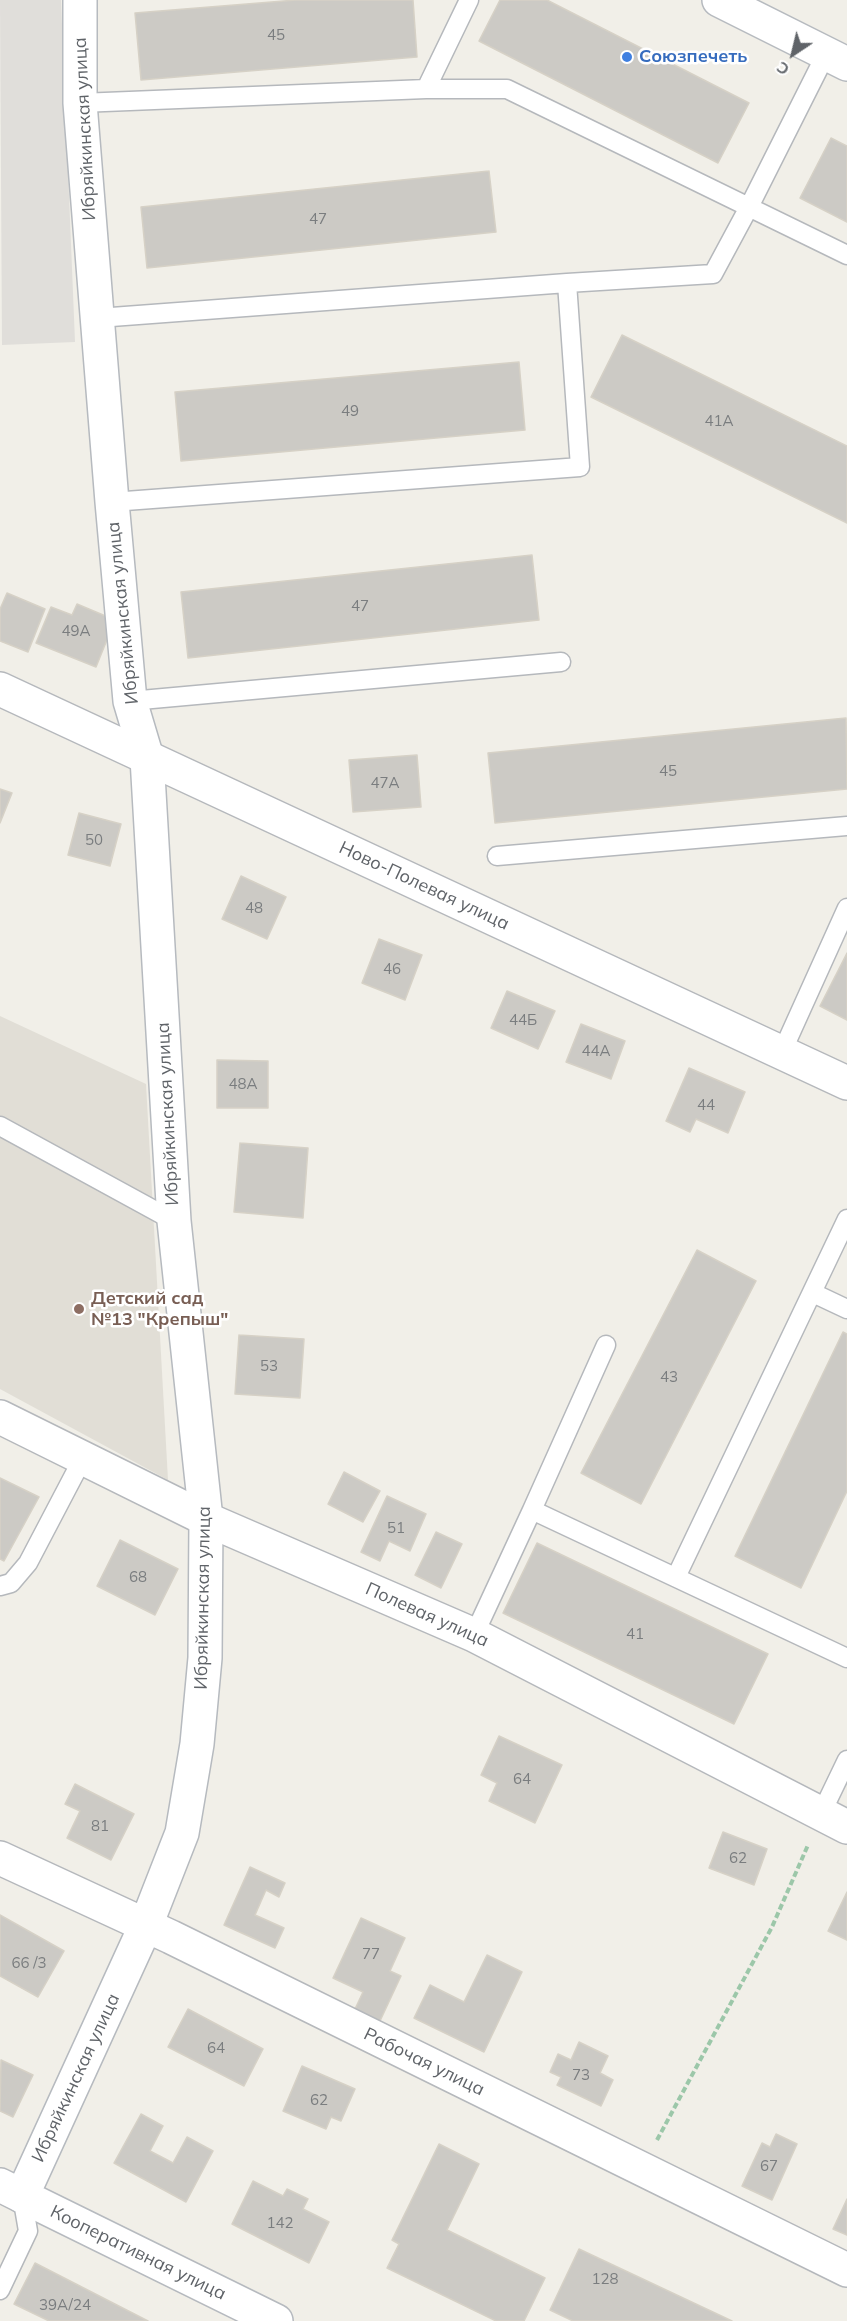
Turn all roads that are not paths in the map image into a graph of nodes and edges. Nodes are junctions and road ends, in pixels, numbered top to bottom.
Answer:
1 (80, 0) edge
2 (469, 0) edge
3 (719, 0) edge
4 (837, 59) edge
5 (426, 90) junction
6 (80, 103) junction
7 (749, 207) junction
8 (847, 255) edge
9 (567, 283) junction
10 (98, 318) junction
11 (112, 502) junction
12 (561, 662) dead end
13 (0, 689) edge
14 (130, 701) junction
15 (147, 758) junction
16 (847, 826) edge
17 (496, 856) dead end
18 (847, 908) edge
19 (782, 1052) junction
20 (847, 1083) edge
21 (0, 1126) edge
22 (847, 1219) edge
23 (174, 1221) junction
24 (813, 1293) junction
25 (847, 1309) edge
26 (606, 1345) dead end
27 (0, 1417) edge
28 (83, 1458) junction
29 (532, 1510) junction
30 (206, 1519) junction
31 (676, 1577) junction
32 (0, 1586) edge
33 (474, 1635) junction
34 (847, 1658) edge
35 (847, 1760) edge
36 (834, 1820) edge
37 (0, 1858) edge
38 (146, 1925) junction
39 (11, 2191) edge
40 (847, 2270) edge
41 (0, 2290) edge
42 (276, 2321) edge

1 - 6 street, Ибряйкинская улица
2 - 5 lane
3 - 4 street
4 - 7 lane
5 - 6 lane
5 - 7 lane
6 - 10 street, Ибряйкинская улица
7 - 8 lane
7 - 9 lane
9 - 10 lane
9 - 11 lane
10 - 11 street, Ибряйкинская улица
11 - 14 street, Ибряйкинская улица
12 - 14 lane
13 - 15 street, Ново-Полевая улица
14 - 15 street, Ибряйкинская улица
15 - 19 street, Ново-Полевая улица
15 - 23 street, Ибряйкинская улица
16 - 17 lane
18 - 19 lane
19 - 20 street, Ново-Полевая улица
21 - 23 lane
22 - 24 lane
23 - 30 street, Ибряйкинская улица
24 - 25 lane
24 - 31 lane
26 - 29 lane
27 - 28 street, Полевая улица
28 - 30 street, Полевая улица
28 - 32 lane
29 - 31 lane
29 - 33 lane
30 - 33 street, Полевая улица
30 - 38 street, Ибряйкинская улица
31 - 34 lane
33 - 36 street, Полевая улица
35 - 36 lane
37 - 38 street, Рабочая улица
38 - 39 street, Ибряйкинская улица
38 - 40 street, Рабочая улица
39 - 41 lane
39 - 42 street, Кооперативная улица

